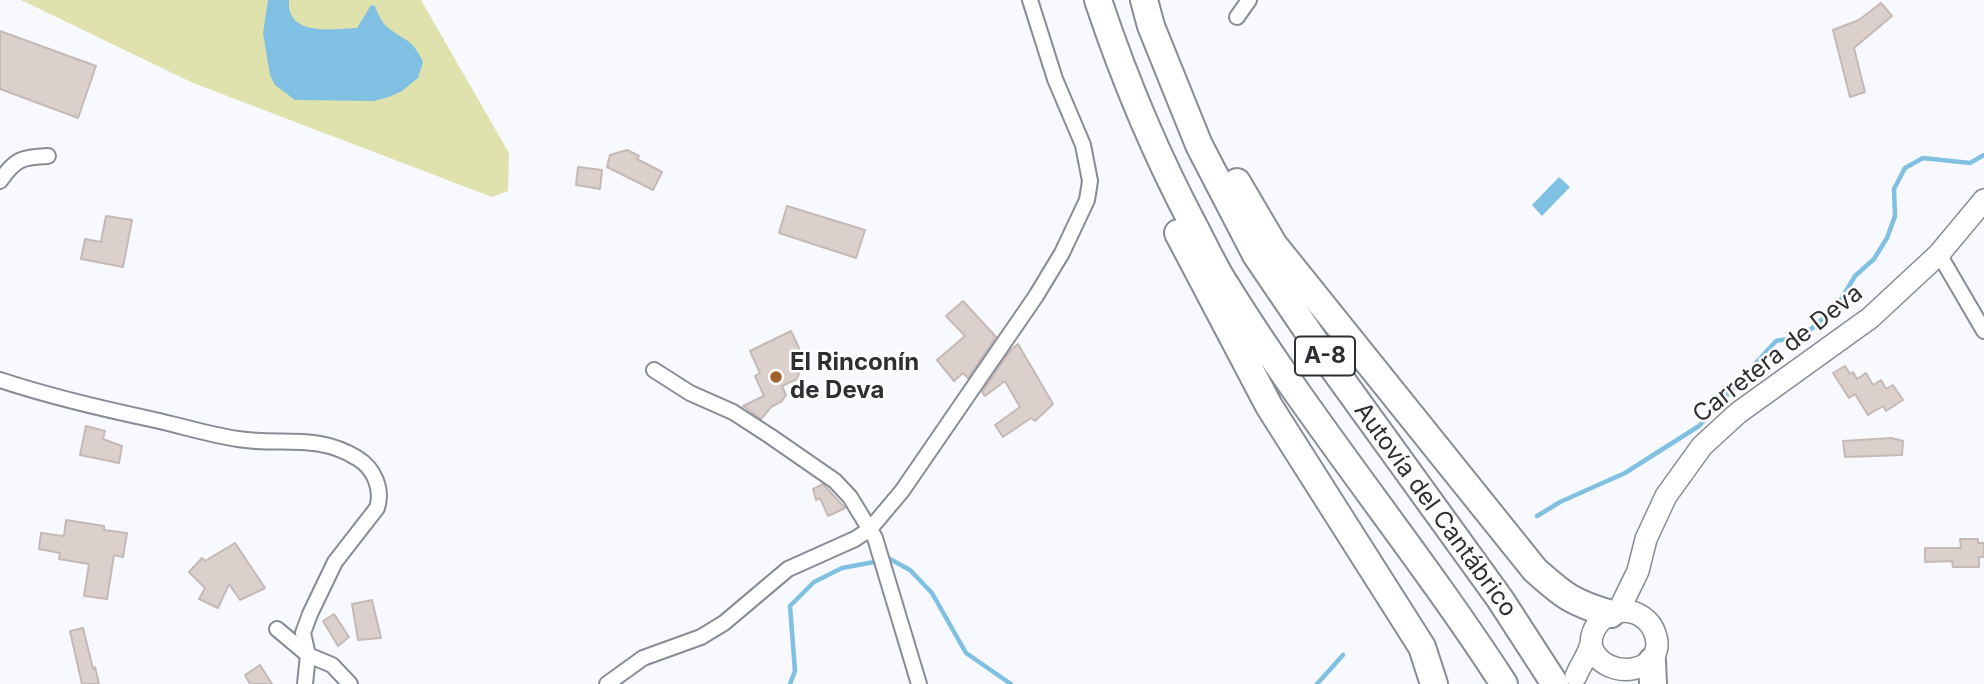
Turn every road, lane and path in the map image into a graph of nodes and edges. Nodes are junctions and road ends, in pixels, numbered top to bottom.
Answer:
1 (1030, 0) edge
2 (1098, 0) edge
3 (1143, 0) edge
4 (1158, 0) edge
5 (1249, 0) edge
6 (1237, 17) dead end
7 (1121, 70) junction
8 (48, 156) dead end
9 (0, 181) edge
10 (1984, 200) edge
11 (1939, 254) junction
12 (1984, 331) edge
13 (654, 370) dead end
14 (0, 380) edge
15 (870, 529) junction
16 (1638, 571) junction
17 (1615, 613) junction
18 (1649, 622) junction
19 (277, 629) dead end
20 (308, 655) junction
21 (1653, 673) edge
22 (305, 684) edge
23 (350, 684) edge
24 (607, 684) edge
25 (919, 684) edge
26 (1434, 684) edge
27 (1504, 684) edge
28 (1555, 684) edge

1 - 15 street
2 - 7 highway, Autovía del Cantábrico / A-8
3 - 28 highway, Autovía del Cantábrico / A-8
4 - 17 highway
5 - 6 street
7 - 26 highway
7 - 27 highway, Autovía del Cantábrico / A-8
8 - 9 street
10 - 11 street, Carretera de Deva
11 - 12 street
11 - 16 street, Carretera de Deva
13 - 15 street
14 - 20 street
15 - 24 street
15 - 25 street
16 - 17 street, Carretera de Deva
16 - 18 street, Carretera de Deva
17 - 18 street
17 - 21 street
18 - 21 street
19 - 20 street
20 - 22 street
20 - 23 street

